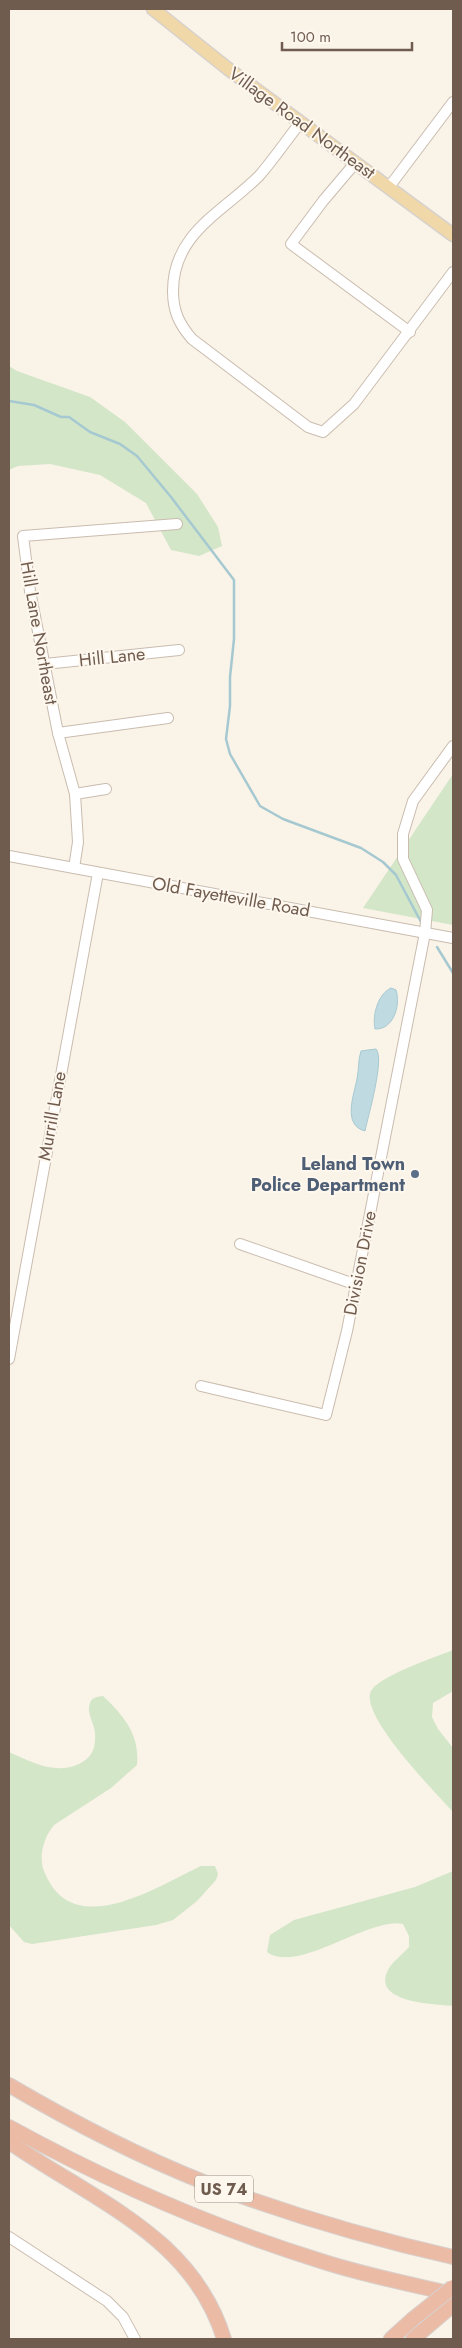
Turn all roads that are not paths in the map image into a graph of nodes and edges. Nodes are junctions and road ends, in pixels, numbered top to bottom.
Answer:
1 (153, 9) edge
2 (453, 102) edge
3 (301, 122) junction
4 (356, 162) junction
5 (389, 187) junction
6 (453, 235) edge
7 (453, 272) edge
8 (410, 332) junction
9 (177, 524) dead end
10 (179, 650) dead end
11 (46, 664) junction
12 (168, 718) dead end
13 (58, 734) junction
14 (453, 746) edge
15 (106, 788) dead end
16 (75, 794) junction
17 (9, 856) edge
18 (74, 868) junction
19 (98, 872) junction
20 (425, 933) junction
21 (453, 938) edge
22 (240, 1244) dead end
23 (354, 1284) junction
24 (9, 1359) edge
25 (202, 1386) dead end
26 (9, 2086) edge
27 (9, 2127) edge
28 (9, 2142) edge
29 (9, 2237) edge
30 (453, 2257) edge
31 (453, 2287) edge
32 (453, 2294) edge
33 (453, 2305) edge
34 (135, 2339) edge
35 (224, 2339) edge
36 (392, 2339) edge
37 (412, 2339) edge

1 - 3 main road, Village Road Northeast
2 - 5 street
3 - 4 main road, Village Road Northeast
3 - 8 street
4 - 5 main road, Village Road Northeast
4 - 8 street
5 - 6 main road, Village Road Northeast
7 - 8 street
9 - 11 street, Hill Lane Northeast
10 - 11 street, Hill Lane
11 - 13 street, Hill Lane Northeast
12 - 13 street
13 - 16 street, Hill Lane Northeast
14 - 20 street, Division Drive
15 - 16 street
16 - 18 street
17 - 18 street, Old Fayetteville Road
18 - 19 street, Old Fayetteville Road
19 - 20 street, Old Fayetteville Road
19 - 24 street, Murrill Lane
20 - 21 street, Old Fayetteville Road
20 - 23 street, Division Drive
22 - 23 street
23 - 25 street, Division Drive
26 - 30 highway, US 74
27 - 32 highway, US 74
28 - 35 highway
29 - 34 street
31 - 36 highway, bridge
33 - 37 highway

